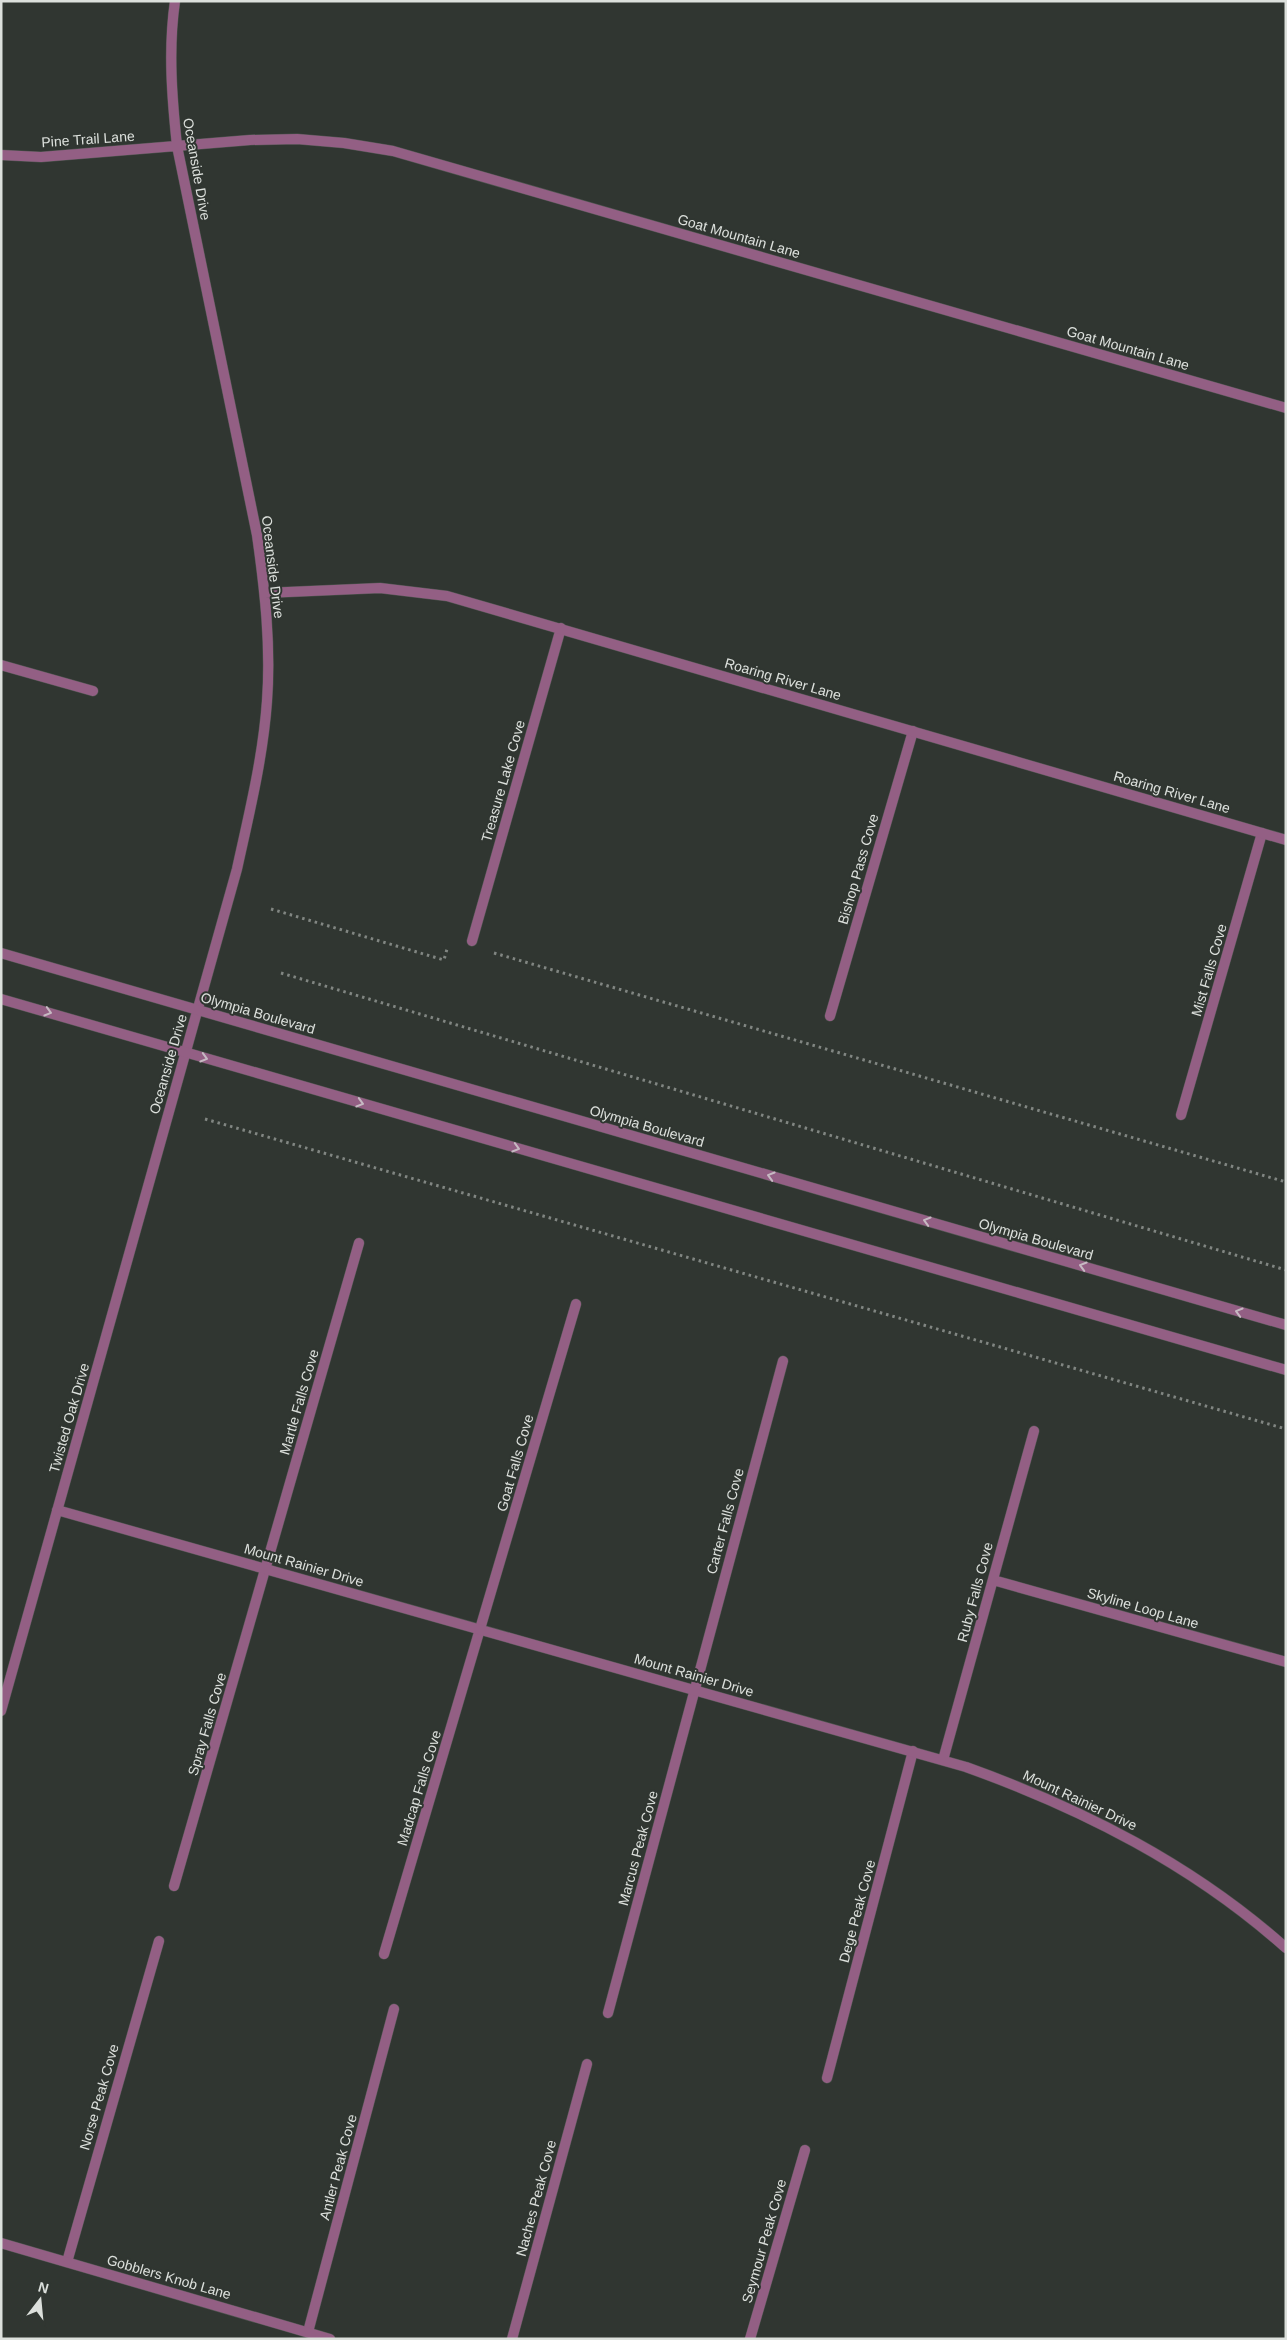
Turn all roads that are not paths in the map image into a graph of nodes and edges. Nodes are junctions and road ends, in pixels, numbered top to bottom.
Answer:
1 (175, 1) edge
2 (177, 146) junction
3 (1, 155) edge
4 (1286, 408) edge
5 (265, 593) junction
6 (561, 628) junction
7 (1, 665) edge
8 (93, 691) dead end
9 (913, 731) junction
10 (1262, 833) junction
11 (1286, 840) edge
12 (472, 941) dead end
13 (1, 953) edge
14 (1, 999) edge
15 (197, 1010) junction
16 (830, 1016) dead end
17 (186, 1052) junction
18 (1182, 1115) dead end
19 (163, 1132) joint
20 (359, 1243) dead end
21 (576, 1304) dead end
22 (1286, 1325) edge
23 (782, 1361) dead end
24 (1286, 1370) edge
25 (1034, 1431) dead end
26 (58, 1510) junction
27 (265, 1568) junction
28 (993, 1580) junction
29 (480, 1629) junction
30 (1286, 1662) edge
31 (694, 1689) junction
32 (1, 1711) edge
33 (913, 1751) junction
34 (943, 1760) junction
35 (174, 1886) dead end
36 (159, 1941) dead end
37 (1286, 1948) edge
38 (384, 1954) dead end
39 (394, 2009) dead end
40 (608, 2013) dead end
41 (587, 2064) dead end
42 (827, 2078) dead end
43 (805, 2150) dead end
44 (1, 2242) edge
45 (67, 2262) junction
46 (308, 2332) junction
47 (330, 2339) edge
48 (512, 2339) edge
49 (750, 2339) edge

1 - 2 street, Oceanside Drive
2 - 3 street, Pine Trail Lane
2 - 4 street, Goat Mountain Lane
2 - 5 street, Oceanside Drive
5 - 6 street, Roaring River Lane
5 - 15 street, Oceanside Drive
6 - 9 street, Roaring River Lane
6 - 12 street, Treasure Lake Cove
7 - 8 street
9 - 10 street, Roaring River Lane
9 - 16 street, Bishop Pass Cove
10 - 11 street, Roaring River Lane
10 - 18 street, Mist Falls Cove
13 - 15 street, Olympia Boulevard
14 -> 17 street
15 - 17 street, Oceanside Drive
22 -> 15 street, Olympia Boulevard
17 - 19 street, Oceanside Drive
17 -> 24 street
19 - 26 street, Twisted Oak Drive
20 - 27 street, Martle Falls Cove
21 - 29 street, Goat Falls Cove
23 - 31 street, Carter Falls Cove
25 - 28 street, Ruby Falls Cove
26 - 27 street, Mount Rainier Drive
26 - 32 street, Twisted Oak Drive
27 - 29 street, Mount Rainier Drive
27 - 35 street, Spray Falls Cove
28 - 30 street, Skyline Loop Lane
28 - 34 street, Ruby Falls Cove
29 - 31 street, Mount Rainier Drive
29 - 38 street, Madcap Falls Cove
31 - 33 street, Mount Rainier Drive
31 - 40 street, Marcus Peak Cove
33 - 34 street, Mount Rainier Drive
33 - 42 street, Dege Peak Cove
34 - 37 street, Mount Rainier Drive
36 - 45 street, Norse Peak Cove
39 - 46 street, Antler Peak Cove
41 - 48 street, Naches Peak Cove
43 - 49 street, Seymour Peak Cove
44 - 45 street, Gobblers Knob Lane
45 - 46 street, Gobblers Knob Lane
46 - 47 street, Gobblers Knob Lane

